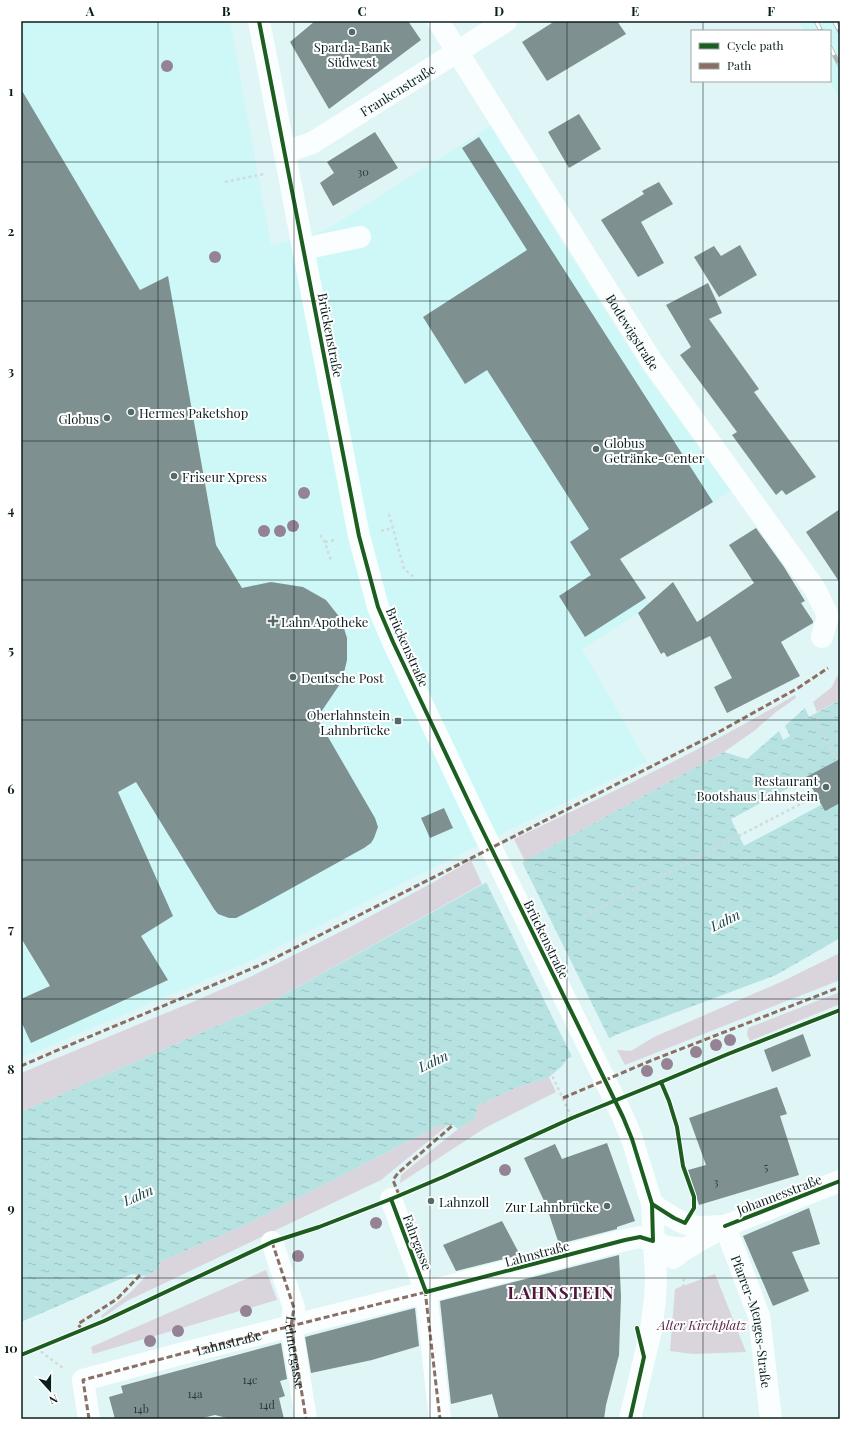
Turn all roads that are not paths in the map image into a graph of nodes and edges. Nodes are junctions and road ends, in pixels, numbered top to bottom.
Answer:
1 (259, 21) edge
2 (438, 21) edge
3 (506, 21) edge
4 (457, 52) junction
5 (286, 160) junction
6 (360, 237) dead end
7 (303, 249) junction
8 (822, 637) dead end
9 (840, 1181) edge
10 (391, 1199) dead end
11 (652, 1204) junction
12 (725, 1226) junction
13 (653, 1241) junction
14 (272, 1242) dead end
15 (685, 1249) junction
16 (656, 1278) junction
17 (426, 1292) junction
18 (291, 1326) junction
19 (89, 1419) edge
20 (306, 1419) edge
21 (440, 1419) edge
22 (630, 1419) edge
23 (771, 1419) edge

1 - 5 street, Brückenstraße
2 - 4 street, Bodewigstraße
3 - 4 street, Frankenstraße
4 - 5 street, Frankenstraße
4 - 8 street, Bodewigstraße
5 - 7 street, Brückenstraße
6 - 7 street
7 - 11 street, Brückenstraße
9 - 12 street, Johannesstraße
10 - 17 street, Fahrgasse
11 - 12 street, Johannesstraße
11 - 13 street, Brückenstraße
12 - 15 street, Johannesstraße
12 - 23 street, Pfarrer-Menges-Straße
13 - 15 street, Lahnstraße
13 - 16 street, Brückenstraße
13 - 17 street, Lahnstraße
14 - 18 street, Lehnergasse
15 - 16 street, Johannesstraße
16 - 22 street, Brückenstraße
17 - 18 street, Lahnstraße
17 - 21 street, Fahrgasse
18 - 19 street, Lahnstraße
18 - 20 street, Lehnergasse

